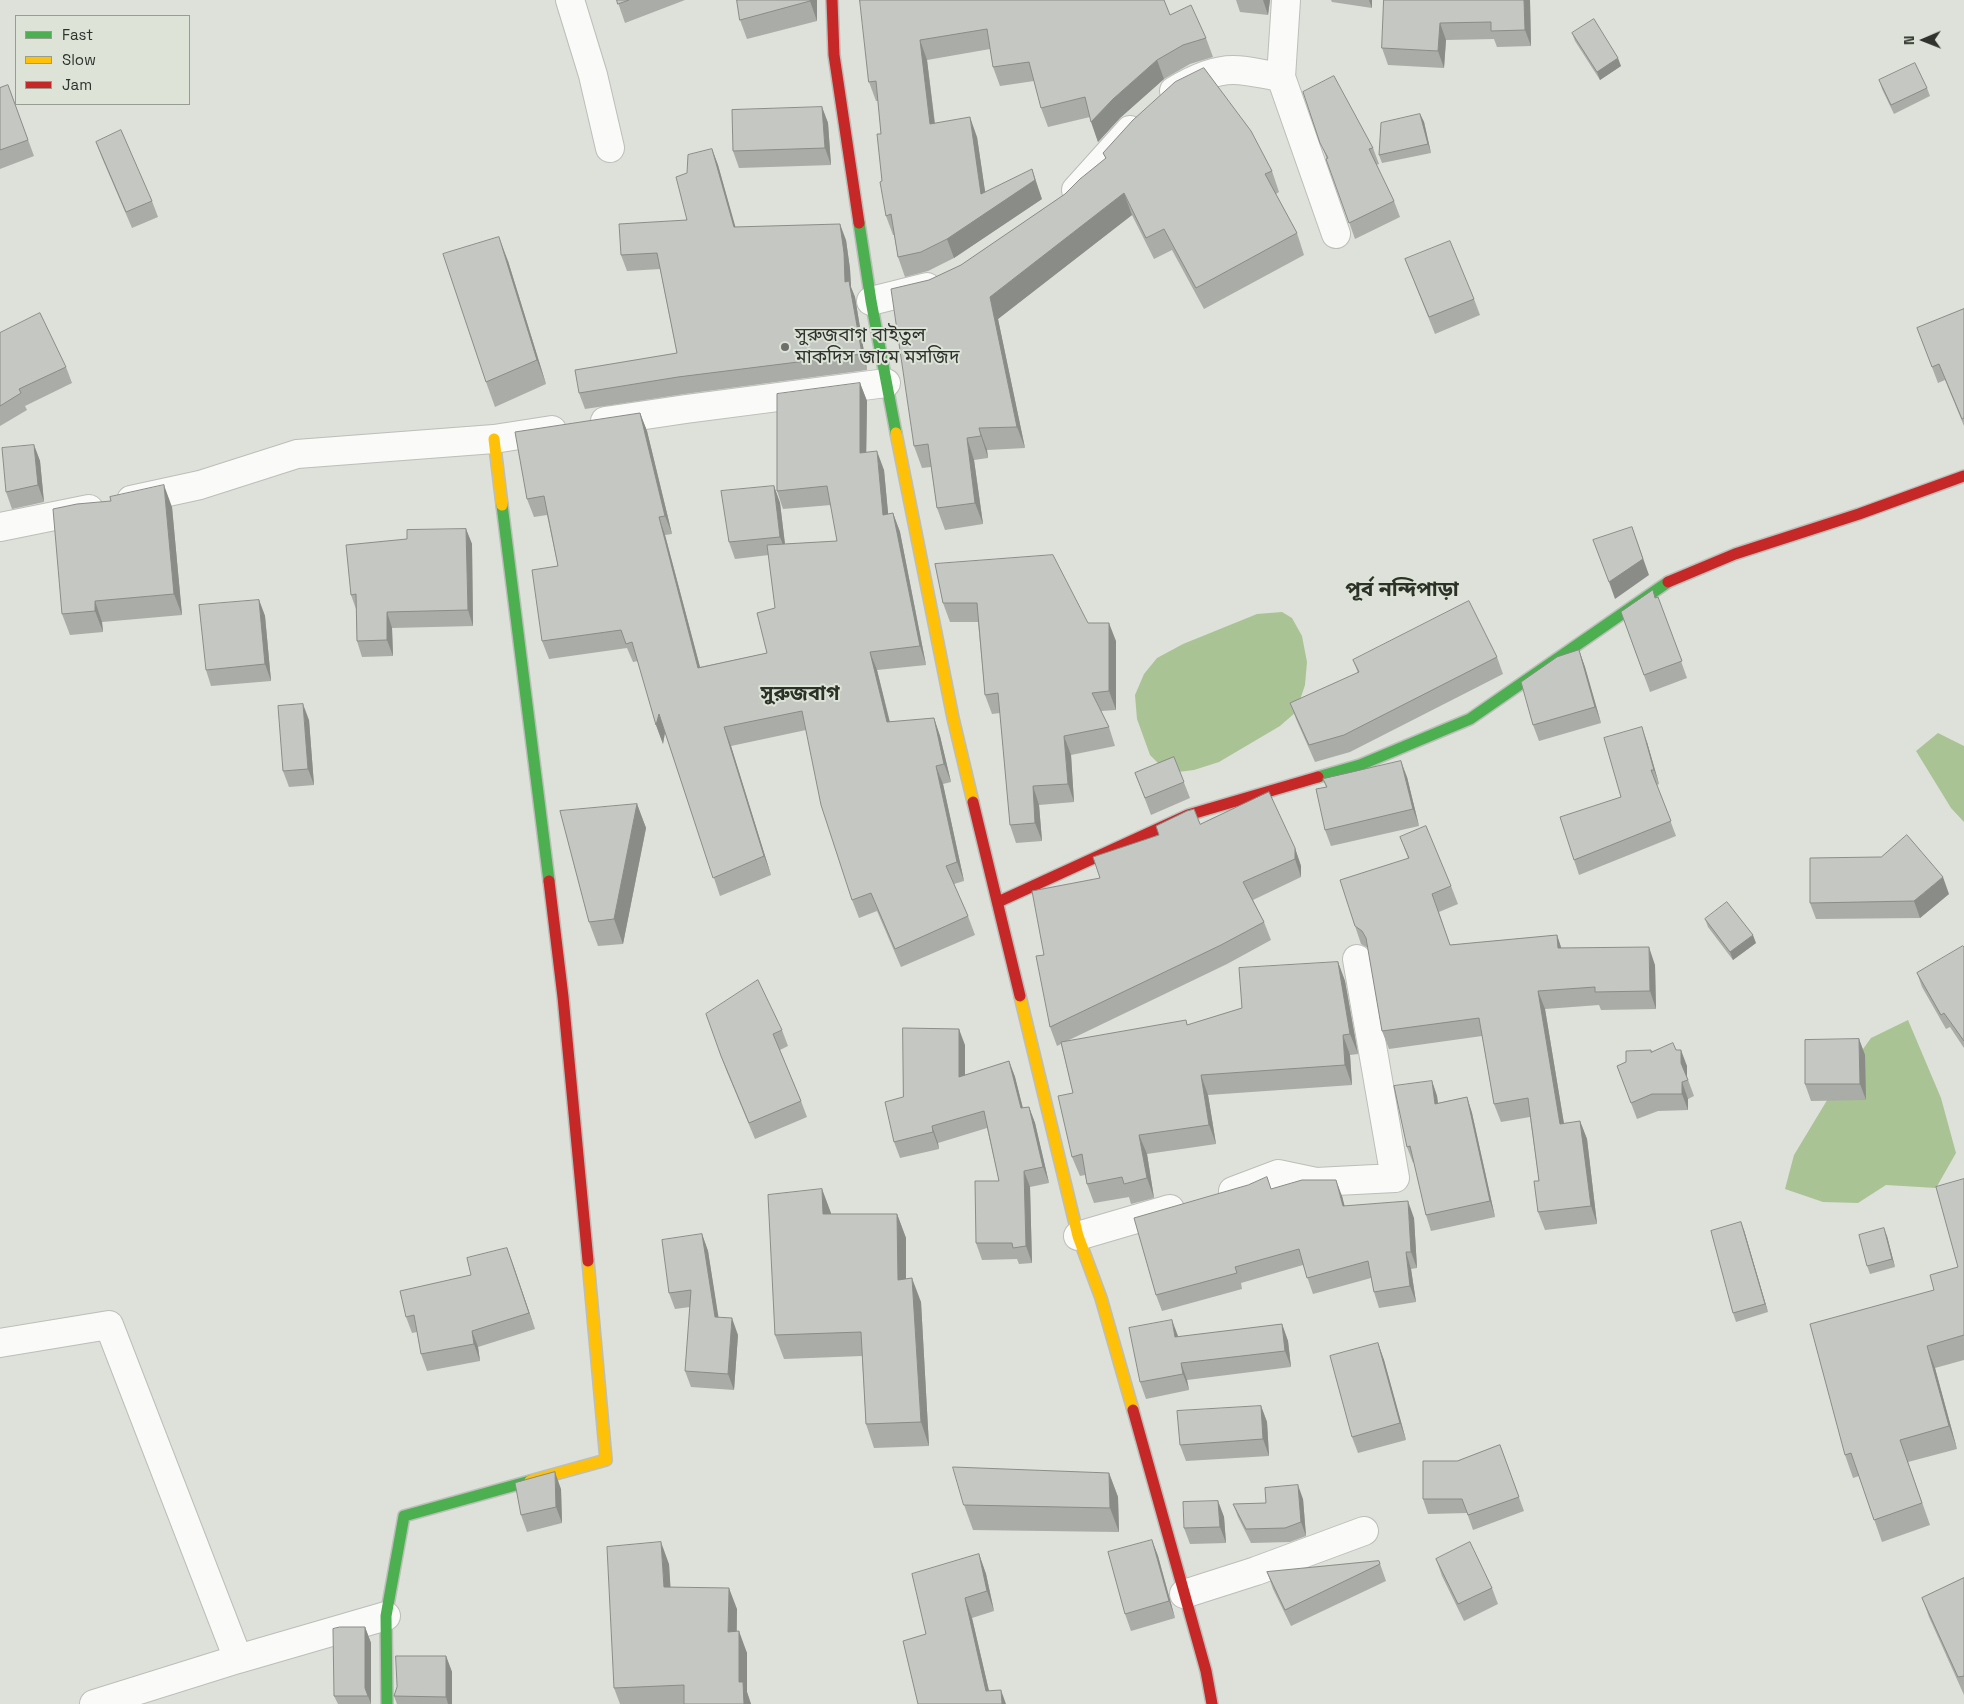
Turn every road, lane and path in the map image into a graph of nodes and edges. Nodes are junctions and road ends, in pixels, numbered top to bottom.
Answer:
1 (570, 0) edge
2 (832, 0) edge
3 (1286, 0) edge
4 (1281, 77) junction
5 (610, 148) dead end
6 (1057, 208) edge
7 (1336, 234) dead end
8 (948, 279) edge
9 (871, 301) junction
10 (886, 383) junction
11 (494, 439) junction
12 (1964, 476) edge
13 (0, 527) edge
14 (998, 902) junction
15 (1357, 958) dead end
16 (1078, 1236) junction
17 (0, 1343) edge
18 (1364, 1531) dead end
19 (1184, 1594) junction
20 (386, 1616) junction
21 (238, 1659) junction
22 (94, 1704) edge
23 (387, 1704) edge
24 (1212, 1704) edge

1 - 5 street
2 - 9 street
3 - 4 street
4 - 6 street
4 - 7 street
8 - 9 street
9 - 10 street
10 - 11 street
10 - 14 street
11 - 13 street
11 - 20 street
12 - 14 street
14 - 16 street
15 - 16 street
16 - 19 street
17 - 21 street
18 - 19 street
19 - 24 street
20 - 21 street
20 - 23 street
21 - 22 street

